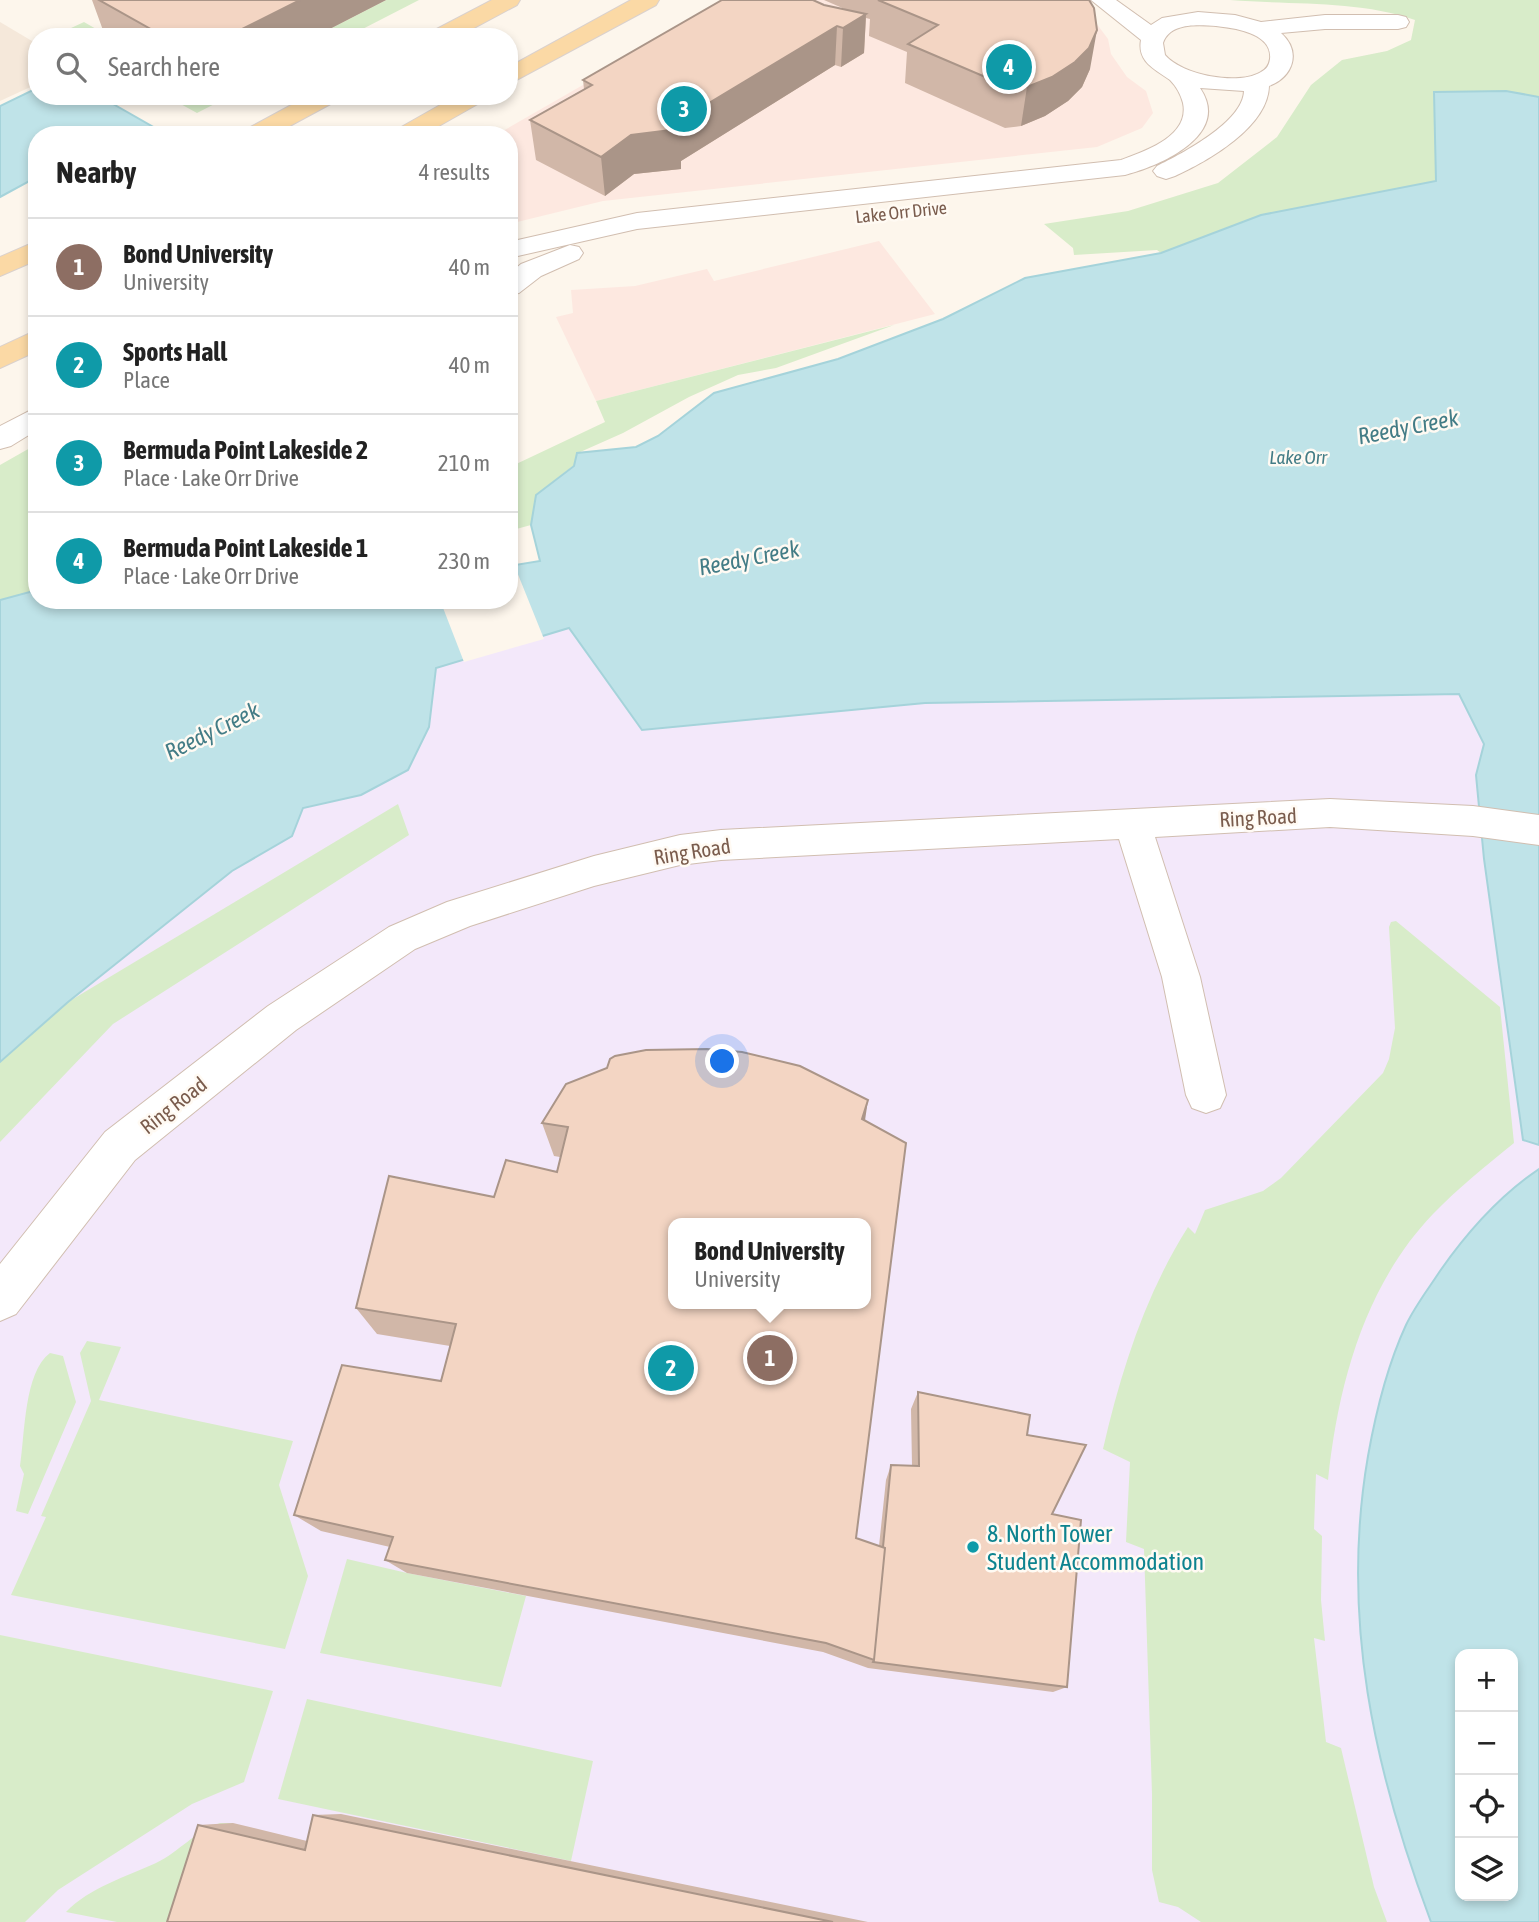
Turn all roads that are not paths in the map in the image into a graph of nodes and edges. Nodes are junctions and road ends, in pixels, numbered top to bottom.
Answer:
1 (509, 0) edge
2 (648, 0) edge
3 (1102, 0) edge
4 (1163, 2) dead end
5 (1203, 17) junction
6 (456, 28) edge
7 (1256, 29) junction
8 (1152, 37) junction
9 (1282, 55) junction
10 (518, 72) edge
11 (1181, 77) junction
12 (1257, 82) junction
13 (310, 105) edge
14 (458, 105) edge
15 (271, 126) edge
16 (421, 126) edge
17 (518, 248) edge
18 (28, 254) edge
19 (0, 268) edge
20 (518, 281) edge
21 (28, 344) edge
22 (0, 359) edge
23 (28, 422) edge
24 (0, 439) edge
25 (1132, 823) junction
26 (1539, 830) edge
27 (1206, 1095) dead end
28 (0, 1299) edge

1 - 6 main road
2 - 10 main road
3 - 8 street
4 - 5 street
5 - 7 street
5 - 8 street
7 - 9 street
7 - 9 street
8 - 11 street
9 - 12 street
11 - 12 street
11 - 17 street, Lake Orr Drive
12 - 20 street, Lake Orr Drive
13 - 15 main road
14 - 16 main road
18 - 19 main road
21 - 22 main road
23 - 24 street
25 - 26 street, Ring Road
25 - 27 street
25 - 28 street, Ring Road

